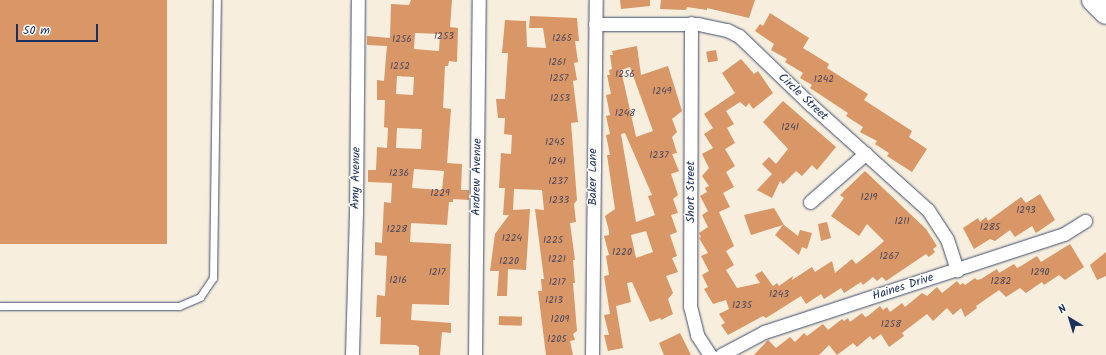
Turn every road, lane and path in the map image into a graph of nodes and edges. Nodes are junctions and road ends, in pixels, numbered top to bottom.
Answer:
1 (218, 0) edge
2 (358, 0) edge
3 (479, 0) edge
4 (596, 0) edge
5 (1093, 0) edge
6 (1106, 13) edge
7 (595, 24) junction
8 (690, 24) junction
9 (866, 154) junction
10 (810, 202) dead end
11 (1085, 221) dead end
12 (957, 270) junction
13 (0, 306) edge
14 (352, 355) edge
15 (475, 355) edge
16 (592, 355) edge
17 (710, 355) edge
18 (721, 355) edge

1 - 13 lane
2 - 14 street, Amy Avenue
3 - 15 street, Andrew Avenue
4 - 7 street, Baker Lane
5 - 6 highway
7 - 8 street, Circle Street
7 - 16 street, Baker Lane
8 - 9 street, Circle Street
8 - 17 street, Short Street
9 - 10 street
9 - 12 street, Circle Street
11 - 12 street, Haines Drive
12 - 18 street, Haines Drive

